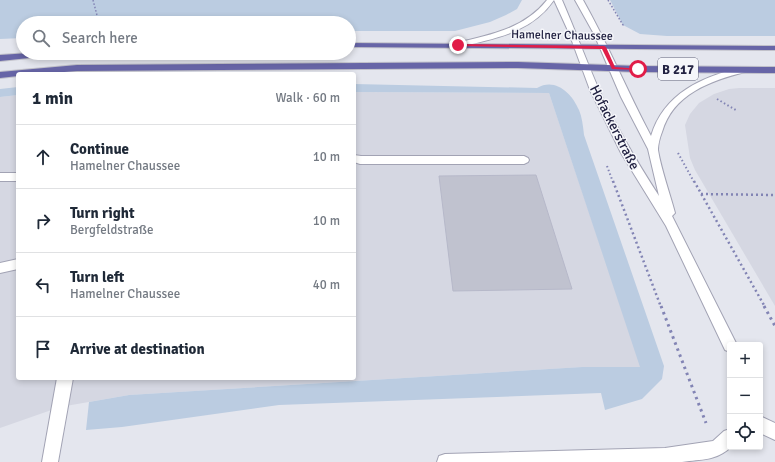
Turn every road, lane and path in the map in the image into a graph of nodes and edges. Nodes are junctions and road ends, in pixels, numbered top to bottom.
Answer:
1 (93, 0) edge
2 (551, 0) edge
3 (558, 0) edge
4 (579, 0) edge
5 (608, 0) edge
6 (97, 16) edge
7 (620, 29) dead end
8 (356, 45) edge
9 (458, 45) junction
10 (579, 47) junction
11 (604, 47) junction
12 (775, 48) edge
13 (16, 57) edge
14 (0, 58) edge
15 (587, 68) junction
16 (613, 68) junction
17 (742, 70) junction
18 (775, 70) edge
19 (33, 72) edge
20 (16, 74) edge
21 (0, 75) edge
22 (723, 103) dead end
23 (736, 110) dead end
24 (661, 122) junction
25 (653, 149) junction
26 (356, 159) edge
27 (524, 160) dead end
28 (605, 163) dead end
29 (0, 177) edge
30 (16, 177) edge
31 (701, 194) junction
32 (775, 194) edge
33 (671, 224) junction
34 (16, 264) edge
35 (0, 268) edge
36 (770, 318) junction
37 (775, 318) edge
38 (775, 326) edge
39 (729, 342) edge
40 (65, 380) edge
41 (763, 426) edge
42 (775, 432) edge
43 (727, 440) edge
44 (716, 449) junction
45 (50, 462) edge
46 (445, 462) edge

1 - 6 path
2 - 9 street
3 - 10 street, Hofackerstraße
4 - 11 street, Hofackerstraße
5 - 7 path
8 - 9 main road, Hamelner Chaussee / B 217
9 - 10 main road, Hamelner Chaussee / B 217
10 - 11 main road, Hamelner Chaussee / B 217
10 - 15 street, Hofackerstraße
11 - 12 main road, Hamelner Chaussee / B 217
11 - 16 street, Hofackerstraße
13 - 14 main road
15 - 16 main road, B 217
15 - 19 main road, B 217
15 - 33 street, Hofackerstraße
16 - 17 main road, B 217
16 - 25 street, Hofackerstraße
17 - 18 main road, B 217
17 - 24 street, Hofackerstraße
20 - 21 main road, B 217
22 - 23 path
24 - 25 street, Hofackerstraße
24 - 31 path
25 - 33 street, Hofackerstraße
26 - 27 street
28 - 44 path
29 - 30 street
31 - 32 path
31 - 36 path
33 - 39 street, Hofackerstraße
34 - 35 street
36 - 37 path
36 - 38 path
40 - 45 street
41 - 42 street
43 - 44 street
44 - 46 street

